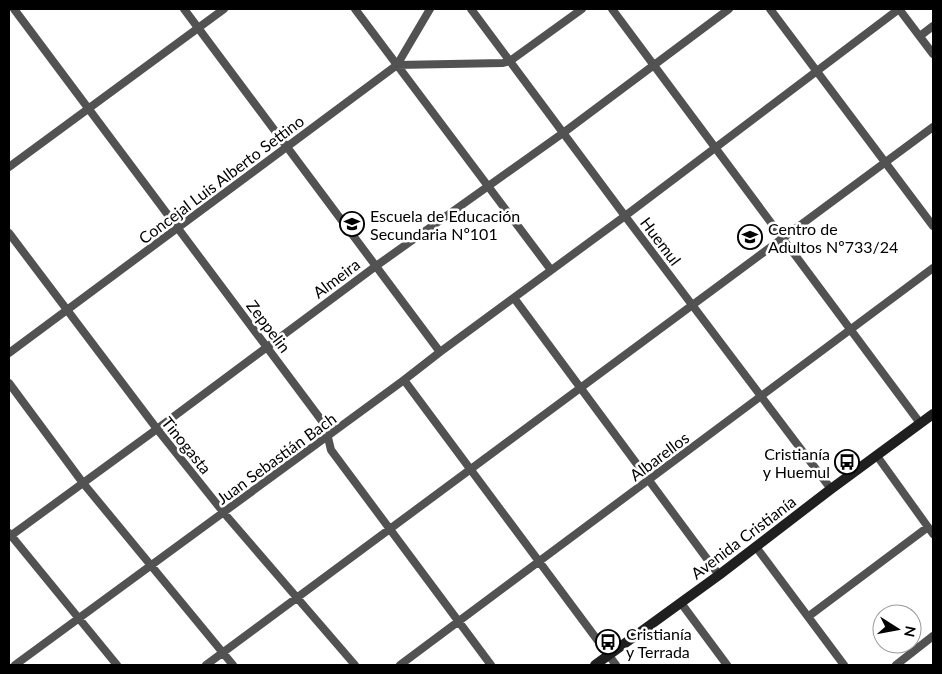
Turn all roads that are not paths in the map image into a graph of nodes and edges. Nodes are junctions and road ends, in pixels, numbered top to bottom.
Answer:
1 (14, 9) edge
2 (184, 9) edge
3 (224, 9) edge
4 (355, 9) edge
5 (430, 9) edge
6 (471, 9) edge
7 (582, 9) edge
8 (612, 9) edge
9 (729, 9) edge
10 (770, 9) edge
11 (899, 9) edge
12 (933, 26) edge
13 (198, 28) junction
14 (920, 36) junction
15 (933, 54) edge
16 (510, 61) junction
17 (397, 65) junction
18 (654, 65) junction
19 (817, 70) junction
20 (88, 108) junction
21 (933, 127) edge
22 (563, 133) junction
23 (286, 146) junction
24 (715, 146) junction
25 (885, 162) junction
26 (9, 167) edge
27 (488, 187) junction
28 (625, 216) junction
29 (933, 226) edge
30 (178, 229) junction
31 (9, 233) edge
32 (784, 239) junction
33 (376, 266) junction
34 (933, 268) edge
35 (551, 270) junction
36 (514, 298) junction
37 (692, 306) junction
38 (68, 310) junction
39 (851, 330) junction
40 (267, 347) junction
41 (440, 352) junction
42 (9, 353) edge
43 (404, 380) junction
44 (9, 383) edge
45 (582, 388) junction
46 (762, 396) junction
47 (933, 414) edge
48 (920, 423) junction
49 (157, 429) junction
50 (327, 437) junction
51 (877, 456) junction
52 (471, 470) junction
53 (649, 480) junction
54 (83, 483) junction
55 (831, 489) junction
56 (224, 513) junction
57 (928, 527) junction
58 (390, 530) junction
59 (933, 534) edge
60 (9, 535) edge
61 (756, 547) junction
62 (539, 562) junction
63 (151, 566) junction
64 (719, 575) junction
65 (297, 599) junction
66 (681, 603) junction
67 (809, 616) junction
68 (78, 618) junction
69 (458, 622) junction
70 (933, 636) edge
71 (223, 653) junction
72 (608, 656) junction
73 (14, 665) edge
74 (117, 665) edge
75 (206, 665) edge
76 (233, 665) edge
77 (355, 665) edge
78 (400, 665) edge
79 (491, 665) edge
80 (595, 665) edge
81 (616, 665) edge
82 (727, 665) edge
83 (844, 665) edge
84 (896, 665) edge

1 - 20 street, Zeppelin
2 - 13 street
3 - 13 street
4 - 17 street
5 - 17 street, Concejal Luis Alberto Settino
6 - 16 street, Huemul
7 - 16 street
8 - 18 street
9 - 18 street, Almeira
10 - 19 street
11 - 14 street
11 - 19 street, Juan Sebastián Bach
12 - 14 street
13 - 20 street
13 - 23 street
14 - 15 street
16 - 17 street
16 - 22 street, Huemul
17 - 23 street, Concejal Luis Alberto Settino
17 - 27 street
18 - 22 street, Almeira
18 - 24 street
19 - 24 street, Juan Sebastián Bach
19 - 25 street
20 - 26 street
20 - 30 street, Zeppelin
21 - 25 street
22 - 27 street, Almeira
22 - 28 street, Huemul
23 - 30 street, Concejal Luis Alberto Settino
23 - 33 street
24 - 28 street, Juan Sebastián Bach
24 - 32 street
25 - 29 street
25 - 32 street
27 - 33 street, Almeira
27 - 35 street
28 - 35 street, Juan Sebastián Bach
28 - 37 street, Huemul
30 - 38 street, Concejal Luis Alberto Settino
30 - 40 street, Zeppelin
31 - 38 street, Tinogasta
32 - 37 street
32 - 39 street
33 - 40 street, Almeira
33 - 41 street
34 - 39 street, Albarellos
35 - 36 street, Juan Sebastián Bach
36 - 41 street, Juan Sebastián Bach
36 - 45 street
37 - 45 street
37 - 46 street, Huemul
38 - 42 street, Concejal Luis Alberto Settino
38 - 49 street, Tinogasta
39 - 46 street, Albarellos
39 - 48 street
40 - 49 street, Almeira
40 - 50 street, Zeppelin
41 - 43 street, Juan Sebastián Bach
43 - 50 street, Juan Sebastián Bach
43 - 52 street
44 - 54 street
45 - 52 street
45 - 53 street
46 - 53 street, Albarellos
46 - 55 street, Huemul
47 - 48 main road, Avenida Cristianía
48 - 51 main road, Avenida Cristianía
49 - 54 street, Almeira
49 - 56 street, Tinogasta
50 - 56 street, Juan Sebastián Bach
50 - 58 street, Zeppelin
51 - 55 main road, Avenida Cristianía
51 - 57 street
52 - 58 street
52 - 62 street
53 - 62 street, Albarellos
53 - 64 street
54 - 60 street, Almeira
54 - 63 street
55 - 61 main road, Avenida Cristianía
56 - 63 street, Juan Sebastián Bach
56 - 65 street, Tinogasta
57 - 59 street
57 - 67 street
58 - 65 street
58 - 69 street, Zeppelin
60 - 68 street
61 - 64 main road, Avenida Cristianía
61 - 67 street
62 - 69 street, Albarellos
62 - 72 street
63 - 68 street, Juan Sebastián Bach
63 - 71 street
64 - 66 main road, Avenida Cristianía
65 - 71 street
65 - 77 street, Tinogasta
66 - 72 main road, Avenida Cristianía
66 - 82 street
67 - 83 street
68 - 73 street, Juan Sebastián Bach
68 - 74 street
69 - 78 street, Albarellos
69 - 79 street, Zeppelin
70 - 84 street
71 - 75 street
71 - 76 street
72 - 80 main road, Avenida Cristianía
72 - 81 street

